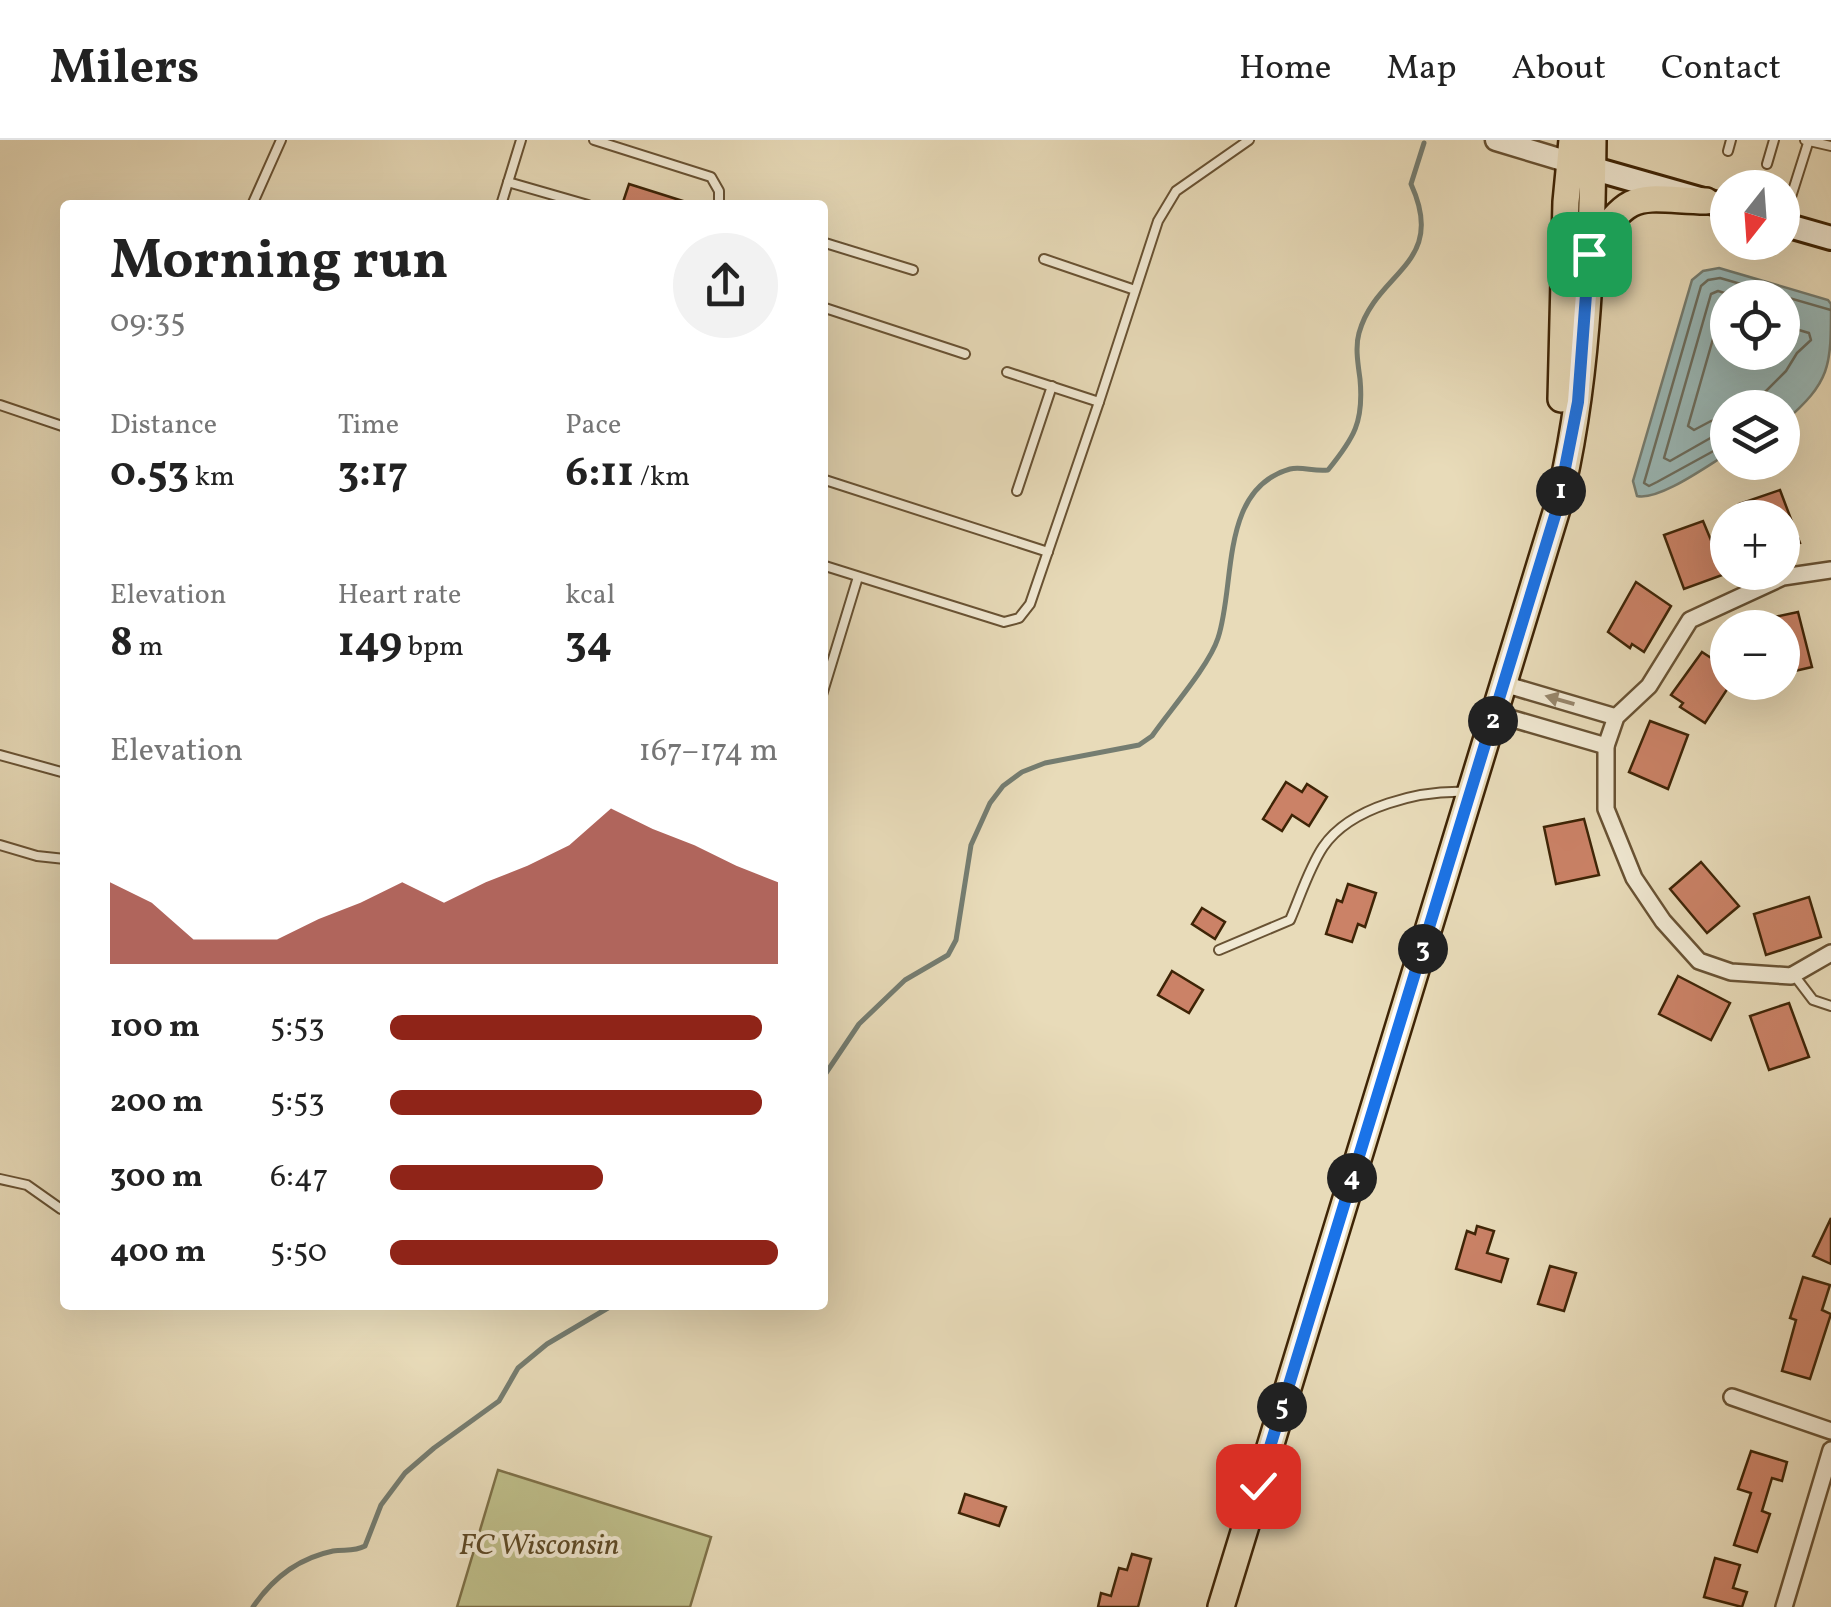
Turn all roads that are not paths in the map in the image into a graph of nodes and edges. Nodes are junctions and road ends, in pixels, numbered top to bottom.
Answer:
1 (281, 140) edge
2 (521, 140) edge
3 (594, 140) edge
4 (1249, 140) edge
5 (1496, 140) edge
6 (1593, 140) edge
7 (1731, 140) edge
8 (1774, 140) edge
9 (1808, 140) edge
10 (1831, 146) edge
11 (1728, 151) dead end
12 (1578, 157) edge
13 (1767, 164) dead end
14 (1799, 170) edge
15 (508, 182) junction
16 (254, 200) edge
17 (503, 200) edge
18 (571, 200) edge
19 (719, 200) edge
20 (1710, 202) edge
21 (1710, 204) edge
22 (1800, 229) edge
23 (1831, 238) edge
24 (828, 244) edge
25 (1589, 254) junction
26 (1044, 259) dead end
27 (913, 270) dead end
28 (1135, 290) junction
29 (828, 308) edge
30 (965, 354) dead end
31 (1007, 372) dead end
32 (1052, 386) junction
33 (1098, 402) junction
34 (0, 405) edge
35 (60, 425) edge
36 (828, 481) edge
37 (1016, 491) dead end
38 (1048, 552) junction
39 (828, 567) edge
40 (1831, 570) edge
41 (858, 576) junction
42 (1534, 576) junction
43 (828, 662) edge
44 (1504, 684) junction
45 (1496, 714) junction
46 (1616, 717) junction
47 (1606, 746) junction
48 (0, 756) edge
49 (60, 772) edge
50 (1472, 792) junction
51 (0, 844) edge
52 (60, 858) edge
53 (1219, 950) dead end
54 (1831, 953) edge
55 (1794, 974) junction
56 (1831, 1006) edge
57 (0, 1179) edge
58 (60, 1207) edge
59 (1732, 1397) dead end
60 (1831, 1430) edge
61 (1831, 1450) edge
62 (1221, 1607) edge
63 (1784, 1607) edge

1 - 16 lane
2 - 15 lane
3 - 19 lane
4 - 28 lane
5 - 12 street
6 - 12 main road
7 - 11 lane
8 - 13 lane
9 - 10 lane
9 - 14 lane
12 - 20 main road
12 - 25 main road
12 - 42 main road
15 - 17 lane
15 - 18 lane
21 - 25 main road
22 - 23 main road
24 - 27 lane
25 - 42 main road
26 - 28 lane
28 - 33 lane
29 - 30 lane
31 - 32 lane
32 - 33 lane
32 - 37 lane
33 - 38 lane
34 - 35 lane
36 - 38 lane
38 - 41 lane
39 - 41 lane
40 - 46 street
41 - 43 lane
42 - 44 main road
44 - 45 main road
46 -> 44 street
45 - 47 street
45 - 50 main road
46 - 47 street
47 - 55 street
48 - 49 lane
50 - 53 lane
50 - 62 main road
51 - 52 lane
54 - 55 street
55 - 56 lane
57 - 58 lane
59 - 60 street
61 - 63 street

